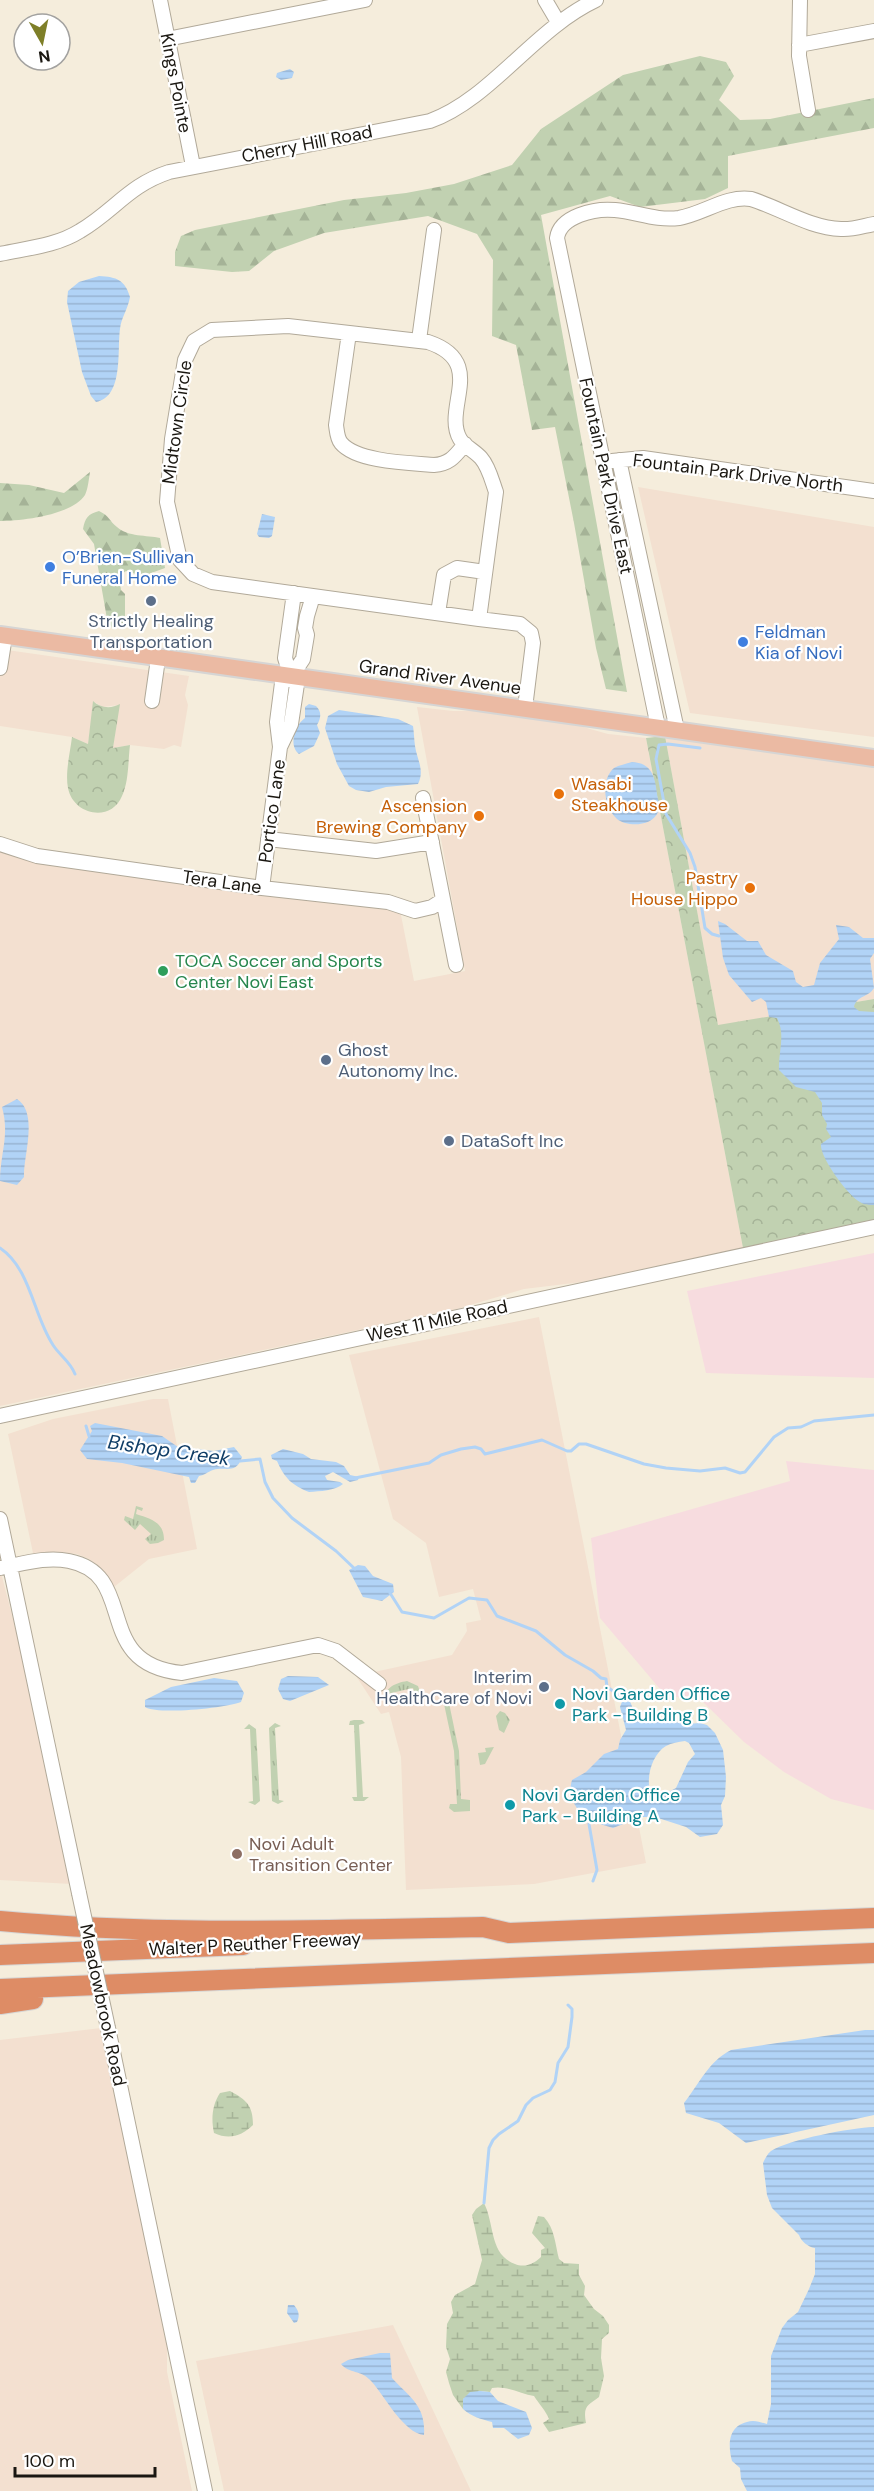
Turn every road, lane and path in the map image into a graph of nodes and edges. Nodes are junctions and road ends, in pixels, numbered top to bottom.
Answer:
1 (160, 0) edge
2 (365, 0) edge
3 (545, 0) edge
4 (596, 0) edge
5 (800, 0) edge
6 (558, 22) junction
7 (874, 31) edge
8 (167, 39) junction
9 (799, 45) junction
10 (808, 110) dead end
11 (193, 166) junction
12 (874, 224) edge
13 (434, 230) dead end
14 (0, 254) edge
15 (349, 333) junction
16 (419, 340) junction
17 (465, 444) junction
18 (619, 460) junction
19 (602, 462) junction
20 (874, 491) edge
21 (485, 572) junction
22 (294, 593) junction
23 (312, 599) junction
24 (438, 613) junction
25 (479, 619) junction
26 (289, 632) junction
27 (307, 635) junction
28 (3, 636) edge
29 (158, 659) junction
30 (0, 668) edge
31 (287, 680) junction
32 (152, 701) dead end
33 (525, 708) junction
34 (658, 727) junction
35 (677, 730) junction
36 (874, 758) edge
37 (423, 798) dead end
38 (268, 839) junction
39 (432, 842) junction
40 (0, 844) edge
41 (262, 888) junction
42 (443, 900) junction
43 (456, 965) dead end
44 (874, 1227) edge
45 (0, 1416) edge
46 (0, 1519) edge
47 (5, 1567) edge
48 (379, 1684) dead end
49 (874, 1918) edge
50 (0, 1921) edge
51 (509, 1933) junction
52 (874, 1953) edge
53 (0, 1956) edge
54 (104, 1985) junction
55 (0, 1989) edge
56 (0, 2004) edge
57 (206, 2491) edge

1 - 8 street, Kings Pointe
2 - 8 street
3 - 6 street
4 - 6 street, Cherry Hill Road
5 - 9 street
6 - 11 street, Cherry Hill Road
7 - 9 street
8 - 11 street, Kings Pointe
9 - 10 street
11 - 14 street, Cherry Hill Road
12 - 19 street, Fountain Park Drive East
13 - 16 street
15 - 16 street, Midtown Circle
15 - 17 street
15 - 22 street, Midtown Circle
16 - 17 street, Midtown Circle
17 - 21 street, Midtown Circle
18 - 19 street, Fountain Park Drive North
18 - 20 street, Fountain Park Drive North
18 - 35 street, Fountain Park Drive East
19 - 34 street, Fountain Park Drive East
21 - 24 street
21 - 25 street, Midtown Circle
22 - 23 street, Midtown Circle
22 - 26 street, Portico Lane
23 - 24 street, Midtown Circle
23 - 27 street
24 - 25 street, Midtown Circle
25 - 33 street, Midtown Circle
26 - 27 street
26 - 31 street, Portico Lane
27 - 31 street
28 - 29 main road, Grand River Avenue
28 - 30 street
29 - 31 main road, Grand River Avenue
29 - 32 street
31 - 33 main road, Grand River Avenue
31 - 38 street, Portico Lane
33 - 34 main road, Grand River Avenue
34 - 35 main road, Grand River Avenue
35 - 36 main road, Grand River Avenue
37 - 39 street
38 - 39 street
38 - 41 street, Portico Lane
39 - 42 street
40 - 41 street, Tera Lane
41 - 42 street, Tera Lane
42 - 43 street
44 - 45 street, West 11 Mile Road
46 - 47 street, Meadowbrook Road
47 - 48 street
47 - 57 street, Meadowbrook Road, bridge
49 - 51 highway
50 - 51 highway
51 - 53 highway, Walter P Reuther Freeway
52 - 54 highway
54 - 55 highway
54 - 56 highway

